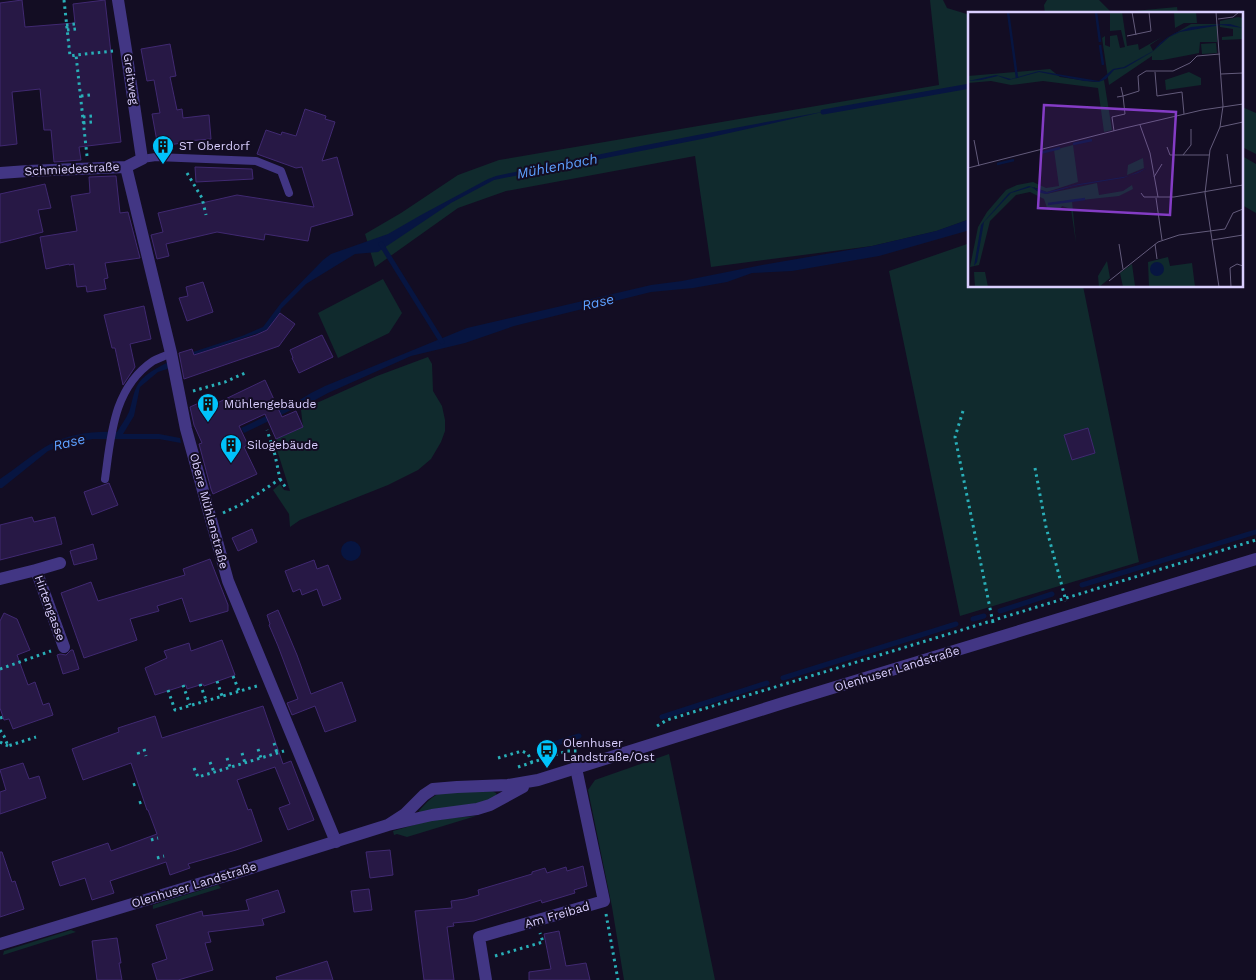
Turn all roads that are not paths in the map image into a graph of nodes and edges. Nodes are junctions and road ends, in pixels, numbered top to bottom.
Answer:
1 (118, 0) edge
2 (142, 159) junction
3 (126, 167) junction
4 (0, 174) edge
5 (289, 193) dead end
6 (172, 360) junction
7 (105, 479) dead end
8 (1256, 559) edge
9 (60, 563) dead end
10 (36, 570) junction
11 (0, 579) edge
12 (64, 647) road end
13 (576, 768) junction
14 (538, 780) junction
15 (388, 825) junction
16 (336, 842) junction
17 (0, 944) edge
18 (486, 980) edge

1 - 2 street, Greitweg
2 - 3 street, Schmiedestraße
2 - 5 lane
3 - 4 street, Schmiedestraße
3 - 6 street, Obere Mühlenstraße
6 - 7 lane
6 - 16 street, Obere Mühlenstraße
8 - 13 street, Olenhuser Landstraße
9 - 10 street, Hirtengasse
10 - 11 street, Hirtengasse
10 - 12 street, Hirtengasse
13 - 14 street, Olenhuser Landstraße
13 - 18 street, Am Freibad
14 - 15 street, Olenhuser Landstraße
14 - 15 street, Olenhuser Landstraße
15 - 16 street, Olenhuser Landstraße
16 - 17 street, Olenhuser Landstraße

